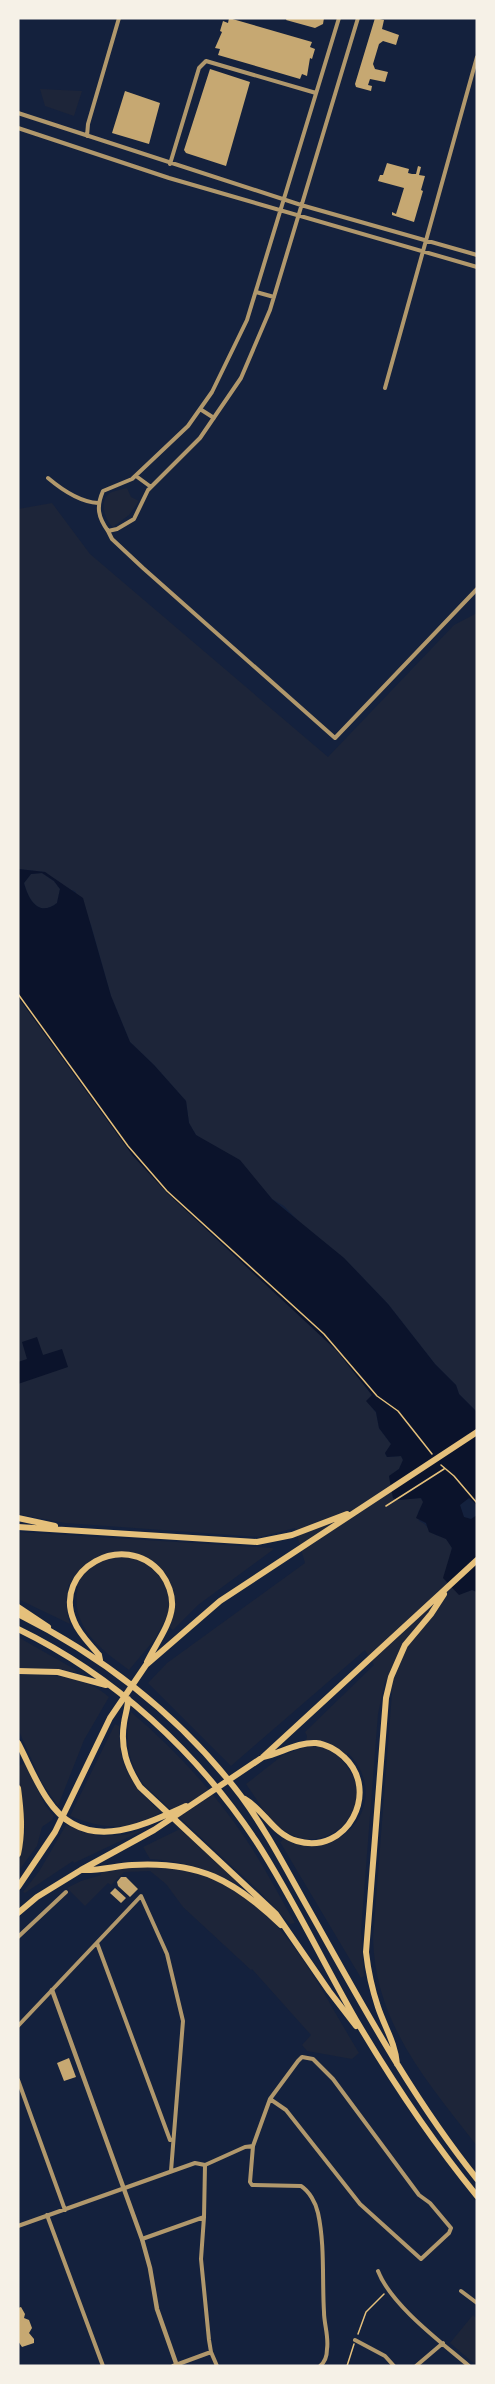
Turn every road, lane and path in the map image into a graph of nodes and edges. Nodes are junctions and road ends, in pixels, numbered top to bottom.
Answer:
1 (119, 18) edge
2 (339, 18) edge
3 (358, 18) edge
4 (477, 57) edge
5 (316, 93) junction
6 (18, 113) edge
7 (18, 128) edge
8 (87, 136) junction
9 (170, 164) junction
10 (284, 199) junction
11 (301, 205) junction
12 (280, 210) junction
13 (298, 216) junction
14 (426, 242) junction
15 (424, 252) junction
16 (477, 255) edge
17 (477, 267) edge
18 (256, 292) junction
19 (274, 297) junction
20 (385, 388) dead end
21 (200, 410) junction
22 (214, 418) junction
23 (136, 476) junction
24 (48, 478) dead end
25 (151, 487) junction
26 (98, 503) junction
27 (108, 531) junction
28 (477, 590) edge
29 (18, 994) edge
30 (477, 1432) edge
31 (445, 1469) junction
32 (477, 1503) edge
33 (386, 1506) dead end
34 (364, 1507) junction
35 (18, 1518) edge
36 (18, 1527) edge
37 (76, 1531) junction
38 (477, 1560) edge
39 (448, 1586) junction
40 (18, 1607) edge
41 (18, 1614) edge
42 (18, 1629) edge
43 (55, 1633) junction
44 (100, 1660) junction
45 (146, 1665) junction
46 (18, 1671) edge
47 (113, 1688) junction
48 (128, 1690) junction
49 (18, 1743) edge
50 (262, 1757) junction
51 (18, 1788) edge
52 (208, 1796) junction
53 (242, 1798) junction
54 (18, 1854) edge
55 (81, 1870) junction
56 (18, 1887) edge
57 (66, 1892) dead end
58 (18, 1913) edge
59 (18, 1937) edge
60 (295, 1939) junction
61 (97, 1943) junction
62 (52, 1990) junction
63 (18, 2026) edge
64 (373, 2047) junction
65 (398, 2068) junction
66 (18, 2080) edge
67 (270, 2099) junction
68 (172, 2143) junction
69 (253, 2146) junction
70 (205, 2165) junction
71 (171, 2171) junction
72 (477, 2179) edge
73 (124, 2189) junction
74 (477, 2196) edge
75 (65, 2210) junction
76 (46, 2216) junction
77 (204, 2217) junction
78 (18, 2226) edge
79 (142, 2239) junction
80 (378, 2271) dead end
81 (389, 2290) junction
82 (461, 2291) dead end
83 (477, 2303) edge
84 (356, 2340) junction
85 (443, 2343) junction
86 (211, 2352) junction
87 (176, 2365) edge
88 (103, 2366) edge
89 (217, 2366) edge
90 (320, 2366) edge
91 (346, 2366) edge
92 (394, 2366) edge
93 (416, 2366) edge
94 (469, 2366) edge

1 - 8 street
2 - 5 street
3 - 11 street
4 - 14 street
5 - 9 street
5 - 10 street
6 - 8 street
7 - 12 street
8 - 9 street
9 - 10 street
10 - 11 street
10 - 12 street
11 - 13 street
11 - 14 street
12 - 13 street
12 - 18 street
13 - 15 street
13 - 19 street
14 - 15 street
14 - 16 street
15 - 17 street
15 - 20 street
18 - 19 street
18 - 21 street
19 - 22 street
21 - 22 street
21 - 23 street
22 - 25 street
23 - 25 street
23 - 26 street
24 - 26 street
25 - 27 street
26 - 27 street
27 - 28 street
29 - 31 path
30 - 34 highway
31 - 32 path
31 - 33 path
34 - 37 highway
34 - 45 highway
35 - 37 highway
36 - 37 highway
38 - 39 highway
39 - 50 highway
39 - 65 highway
40 - 43 highway
41 - 43 highway
42 - 47 highway
43 - 44 highway
44 - 45 highway
44 - 53 highway
45 - 48 highway
46 - 47 highway
47 - 64 highway
48 - 56 highway
48 - 60 highway
49 - 52 highway
50 - 52 highway
50 - 53 highway
51 - 54 highway
52 - 55 highway
53 - 65 highway
55 - 58 highway
55 - 60 highway
57 - 59 street
60 - 64 highway
61 - 62 street
61 - 68 street
61 - 68 street
62 - 63 street
62 - 73 street
64 - 74 highway
65 - 72 highway
66 - 75 street
67 - 67 street
67 - 69 street
68 - 71 street
69 - 70 street
69 - 90 street
70 - 71 street
70 - 77 street
71 - 73 street
73 - 75 street
73 - 79 street
75 - 76 street
76 - 78 street
76 - 88 street
77 - 79 street
77 - 86 street
79 - 87 street
80 - 81 street
81 - 84 path
81 - 85 street
82 - 83 street
84 - 91 path
84 - 92 street
85 - 93 street
85 - 94 street
86 - 87 street
86 - 89 street

